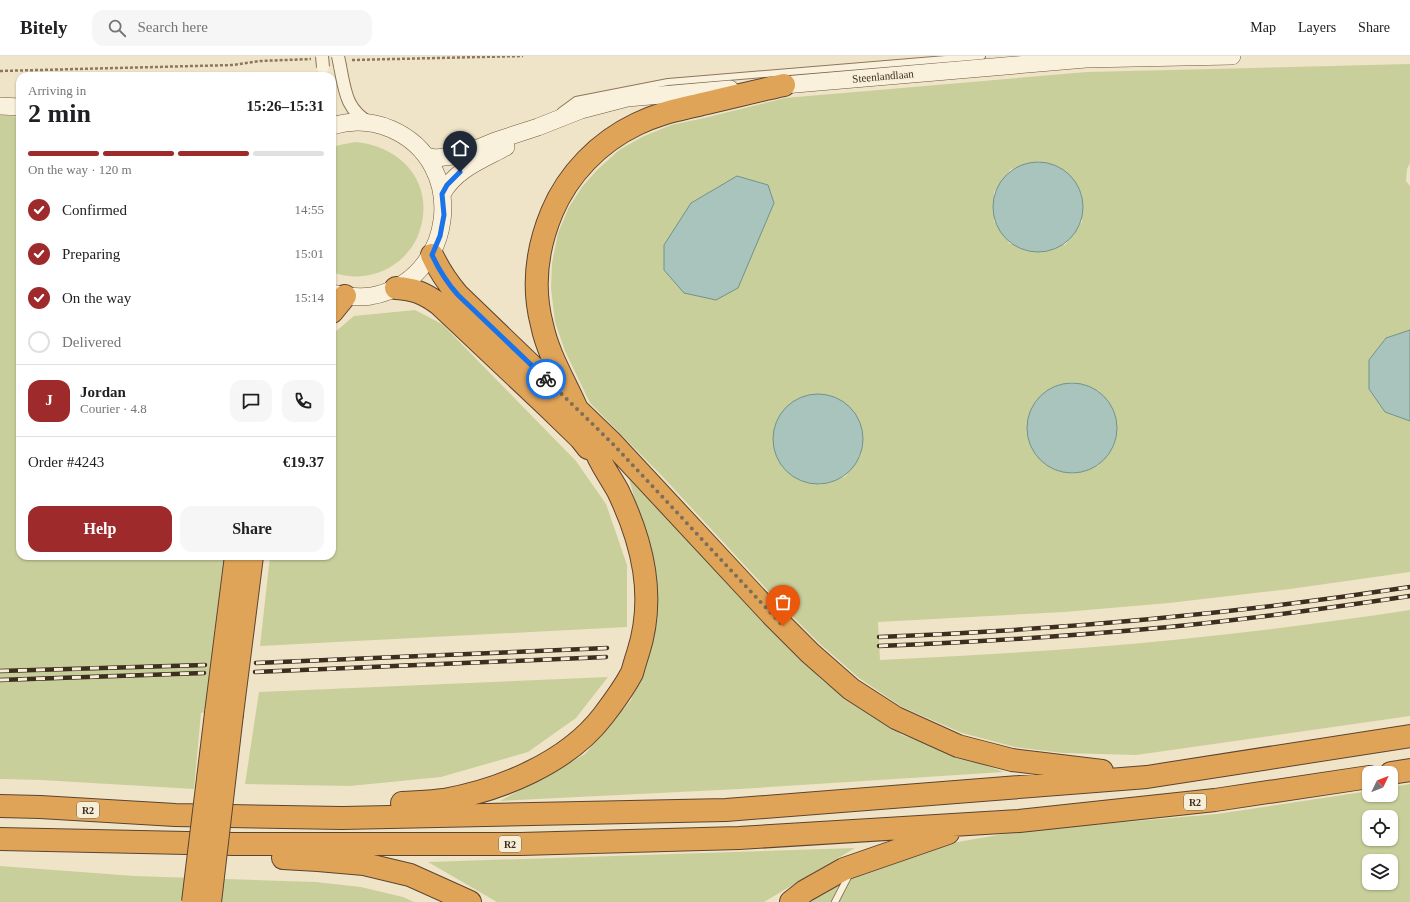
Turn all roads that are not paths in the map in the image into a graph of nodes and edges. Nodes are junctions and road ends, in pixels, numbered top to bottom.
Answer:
1 (982, 56) edge
2 (1232, 56) edge
3 (342, 61) edge
4 (784, 84) junction
5 (0, 106) edge
6 (16, 107) edge
7 (371, 123) junction
8 (336, 125) edge
9 (538, 127) junction
10 (426, 156) junction
11 (442, 194) junction
12 (432, 255) junction
13 (396, 288) junction
14 (336, 300) edge
15 (577, 409) junction
16 (601, 462) junction
17 (236, 560) edge
18 (251, 560) edge
19 (224, 714) junction
20 (1410, 736) edge
21 (1410, 770) edge
22 (1398, 772) edge
23 (1147, 777) junction
24 (1362, 777) edge
25 (0, 806) edge
26 (175, 815) junction
27 (1019, 821) junction
28 (0, 839) edge
29 (0, 843) edge
30 (854, 866) junction
31 (193, 902) edge
32 (210, 902) edge
33 (470, 902) edge
34 (791, 902) edge
35 (835, 902) edge

1 - 9 lane
2 - 4 main road, Steenlandlaan
3 - 7 street
4 - 9 main road, Steenlandlaan
4 - 15 highway
5 - 6 main road
7 - 8 main road
7 - 10 main road
9 - 10 main road, Steenlandlaan
9 - 11 main road, Steenlandlaan
10 - 11 main road
11 - 12 main road
12 - 13 main road
12 - 15 highway
13 - 14 main road
13 - 16 highway
15 - 16 highway
15 - 23 highway
16 - 26 highway
17 - 19 highway
18 - 19 highway
19 - 31 highway, bridge
19 - 32 highway, bridge
20 - 23 highway, R2
21 - 22 highway
23 - 26 highway, R2
24 - 27 highway, R2
25 - 26 highway, R2
27 - 28 highway, R2
27 - 30 highway
29 - 33 highway
30 - 34 highway
30 - 35 lane

